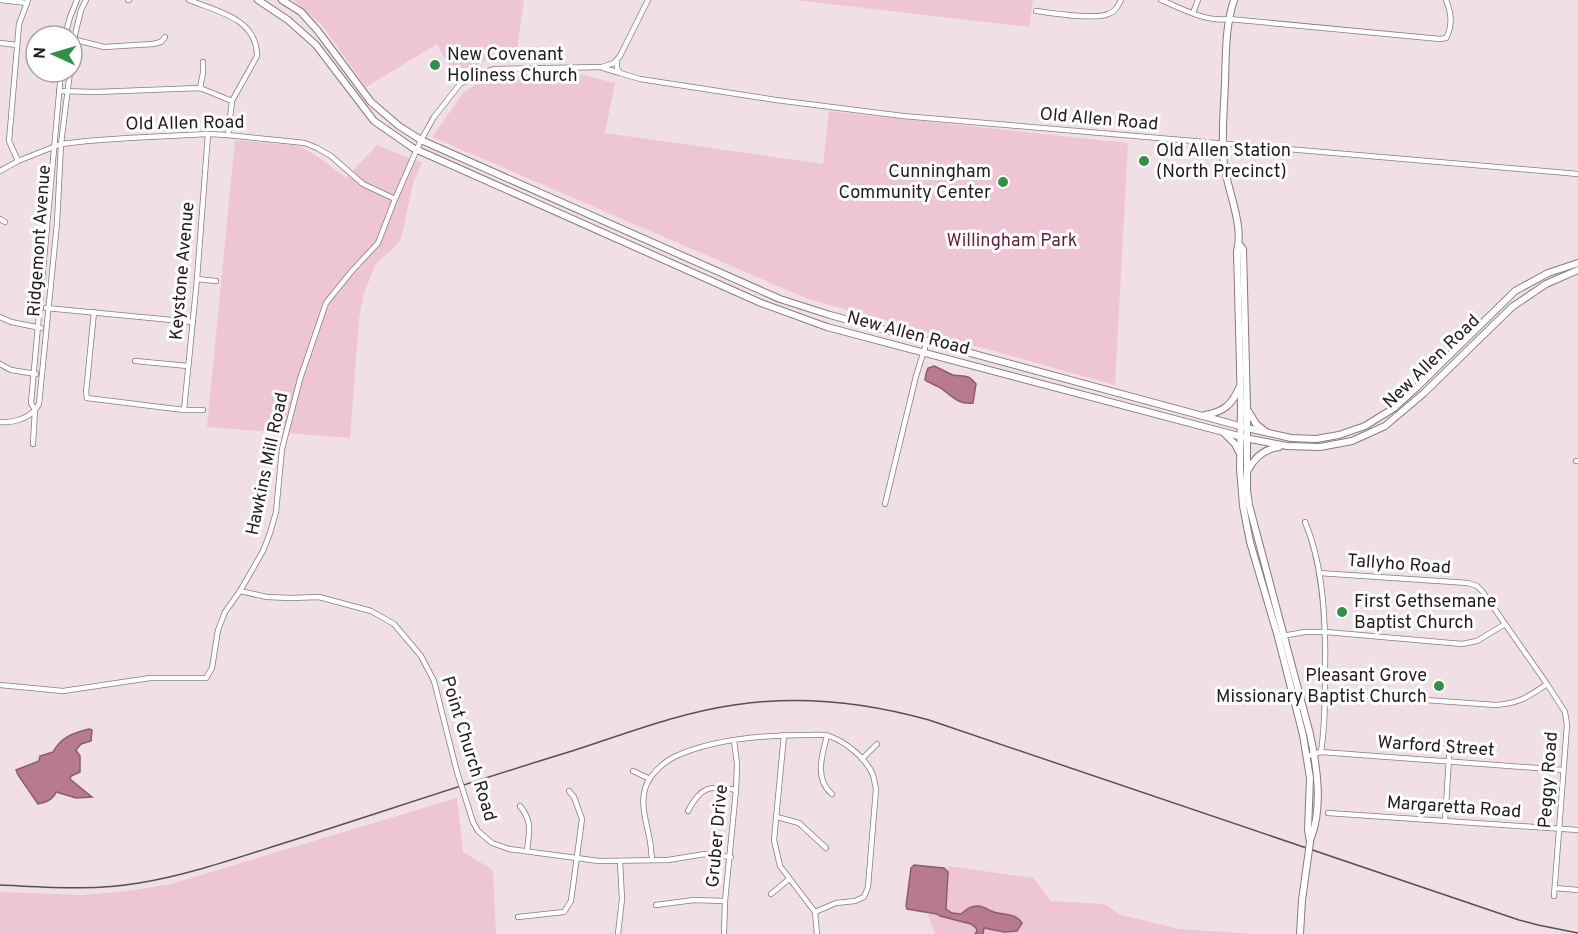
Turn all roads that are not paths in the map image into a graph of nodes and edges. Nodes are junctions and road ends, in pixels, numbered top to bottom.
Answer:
1 (0, 0) edge
2 (77, 0) edge
3 (86, 0) edge
4 (189, 0) edge
5 (258, 0) edge
6 (282, 0) edge
7 (648, 0) edge
8 (1121, 0) edge
9 (1161, 0) edge
10 (1198, 0) edge
11 (1234, 0) edge
12 (1446, 0) edge
13 (28, 2) edge
14 (1036, 11) dead end
15 (1193, 13) junction
16 (1229, 19) junction
17 (68, 24) edge
18 (77, 24) edge
19 (165, 37) dead end
20 (84, 42) edge
21 (0, 44) edge
22 (17, 45) junction
23 (617, 61) junction
24 (203, 62) dead end
25 (602, 67) junction
26 (620, 74) junction
27 (60, 84) edge
28 (69, 84) edge
29 (200, 88) junction
30 (59, 91) junction
31 (68, 91) junction
32 (232, 100) junction
33 (208, 134) junction
34 (228, 135) junction
35 (421, 140) junction
36 (1222, 143) junction
37 (61, 144) junction
38 (53, 148) junction
39 (417, 150) junction
40 (18, 161) junction
41 (0, 171) edge
42 (1578, 174) edge
43 (395, 199) junction
44 (589, 214) junction
45 (569, 218) junction
46 (1239, 244) junction
47 (1578, 263) edge
48 (1578, 270) edge
49 (197, 279) junction
50 (216, 281) dead end
51 (40, 307) junction
52 (48, 308) junction
53 (93, 312) junction
54 (0, 317) edge
55 (193, 322) junction
56 (39, 327) junction
57 (47, 329) junction
58 (927, 341) junction
59 (923, 353) junction
60 (135, 361) dead end
61 (0, 364) edge
62 (188, 366) junction
63 (34, 374) junction
64 (42, 374) junction
65 (1240, 385) junction
66 (1247, 407) junction
67 (35, 410) junction
68 (184, 410) junction
69 (203, 410) dead end
70 (1203, 416) junction
71 (0, 422) edge
72 (1244, 428) junction
73 (1222, 432) junction
74 (1274, 434) junction
75 (1244, 438) junction
76 (33, 444) dead end
77 (1287, 446) junction
78 (1240, 455) junction
79 (1247, 474) junction
80 (885, 504) dead end
81 (1305, 522) dead end
82 (1319, 573) junction
83 (1477, 586) joint
84 (240, 591) junction
85 (1505, 624) junction
86 (1326, 633) junction
87 (1281, 636) junction
88 (1547, 684) junction
89 (0, 685) edge
90 (1325, 693) junction
91 (784, 735) junction
92 (827, 736) junction
93 (734, 740) junction
94 (1450, 742) dead end
95 (877, 744) dead end
96 (1314, 754) junction
97 (862, 759) junction
98 (1448, 762) junction
99 (1563, 770) junction
100 (633, 771) dead end
101 (650, 779) junction
102 (736, 790) junction
103 (569, 791) dead end
104 (832, 794) dead end
105 (520, 806) dead end
106 (688, 811) dead end
107 (1328, 813) dead end
108 (777, 818) junction
109 (1445, 821) junction
110 (1559, 828) junction
111 (1578, 830) edge
112 (826, 848) dead end
113 (527, 851) junction
114 (730, 857) junction
115 (578, 858) junction
116 (652, 859) junction
117 (621, 861) junction
118 (789, 879) junction
119 (1555, 888) junction
120 (1578, 890) edge
121 (771, 894) dead end
122 (1554, 896) dead end
123 (725, 901) junction
124 (656, 905) dead end
125 (815, 912) junction
126 (518, 917) dead end
127 (618, 934) edge
128 (724, 934) edge
129 (817, 934) edge
130 (1300, 934) edge

1 - 13 street
2 - 17 street
3 - 18 street
4 - 32 street
5 - 39 main road, New Allen Road
6 - 35 main road, New Allen Road
7 - 23 street
8 - 14 street
9 - 15 street
10 - 15 street
11 - 16 main road
12 - 16 street
13 - 22 street
15 - 16 street
16 - 36 main road
19 - 20 street
21 - 22 street
22 - 40 street
23 - 25 street, Hawkins Mill Road
23 - 26 street
24 - 29 street
25 - 26 street, Old Allen Road
25 - 35 street, Hawkins Mill Road
26 - 36 street, Old Allen Road
27 - 30 street, Ridgemont Avenue
28 - 31 street, Ridgemont Avenue
29 - 31 street
29 - 32 street
30 - 31 street
30 - 38 street, Ridgemont Avenue
31 - 37 street, Ridgemont Avenue
32 - 34 street
33 - 34 street, Old Allen Road
33 - 37 street, Old Allen Road
33 - 49 street, Keystone Avenue
34 - 43 street, Old Allen Road
35 - 39 street, Hawkins Mill Road
35 - 44 main road, New Allen Road
36 - 42 street, Old Allen Road
36 - 46 main road
37 - 38 street, Old Allen Road
37 - 52 street, Ridgemont Avenue
38 - 40 street, Old Allen Road
38 - 51 street, Ridgemont Avenue
39 - 43 street, Hawkins Mill Road
39 - 45 main road, New Allen Road
40 - 41 street, Old Allen Road
43 - 84 street, Hawkins Mill Road
44 - 45 main road
44 - 58 main road, New Allen Road
45 - 59 main road, New Allen Road
46 - 65 main road
46 - 66 main road
47 - 74 main road, New Allen Road
48 - 77 main road, New Allen Road
49 - 50 street
49 - 55 street, Keystone Avenue
51 - 52 street
51 - 56 street, Ridgemont Avenue
52 - 53 street
52 - 57 street, Ridgemont Avenue
53 - 55 street
53 - 68 street
54 - 56 street
55 - 62 street, Keystone Avenue
56 - 57 street
56 - 63 street, Ridgemont Avenue
57 - 64 street, Ridgemont Avenue
58 - 59 street
58 - 70 main road, New Allen Road
59 - 73 main road, New Allen Road
59 - 80 street
60 - 62 street
61 - 63 street
62 - 68 street, Keystone Avenue
63 - 64 street
63 - 67 street, Ridgemont Avenue
64 - 67 street, Ridgemont Avenue
65 - 70 main road
65 - 72 main road
66 - 72 main road
66 - 74 main road
67 - 71 street
67 - 76 street, Ridgemont Avenue
68 - 69 street
70 - 72 main road, New Allen Road
72 - 74 main road, New Allen Road
72 - 75 main road
73 - 75 main road, New Allen Road
73 - 78 main road
75 - 77 main road, New Allen Road
75 - 78 main road
75 - 79 main road
77 - 79 main road
78 - 87 main road
79 - 87 main road
81 - 82 street
82 - 83 street, Tallyho Road
82 - 86 street
83 - 85 street, Peggy Road
84 - 89 street, Hawkins Mill Road
84 - 113 street, Point Church Road, bridge
85 - 86 street
85 - 88 street, Peggy Road
86 - 87 street
86 - 90 street
87 - 96 main road
88 - 90 street
88 - 99 street, Peggy Road
90 - 96 street
91 - 92 street
91 - 93 street
91 - 108 street
92 - 97 street
92 - 104 street
93 - 101 street
93 - 102 street, Gruber Drive
94 - 98 street
95 - 97 street
96 - 98 street, Warford Street
96 - 130 main road, bridge
97 - 125 street
98 - 99 street, Warford Street
98 - 109 street
99 - 110 street, Peggy Road
100 - 101 street
101 - 116 street
102 - 106 street
102 - 114 street, Gruber Drive
103 - 115 street
105 - 113 street
107 - 109 street, Margaretta Road
108 - 112 street
108 - 118 street
109 - 110 street, Margaretta Road
110 - 111 street, Margaretta Road
110 - 119 street, Peggy Road
113 - 115 street, Point Church Road
114 - 116 street, Point Church Road
114 - 123 street, Gruber Drive
115 - 117 street, Point Church Road
115 - 126 street
116 - 117 street, Point Church Road
117 - 127 street
118 - 121 street
118 - 125 street
119 - 120 street
119 - 122 street, Peggy Road
123 - 124 street
123 - 128 street, Gruber Drive
125 - 129 street

